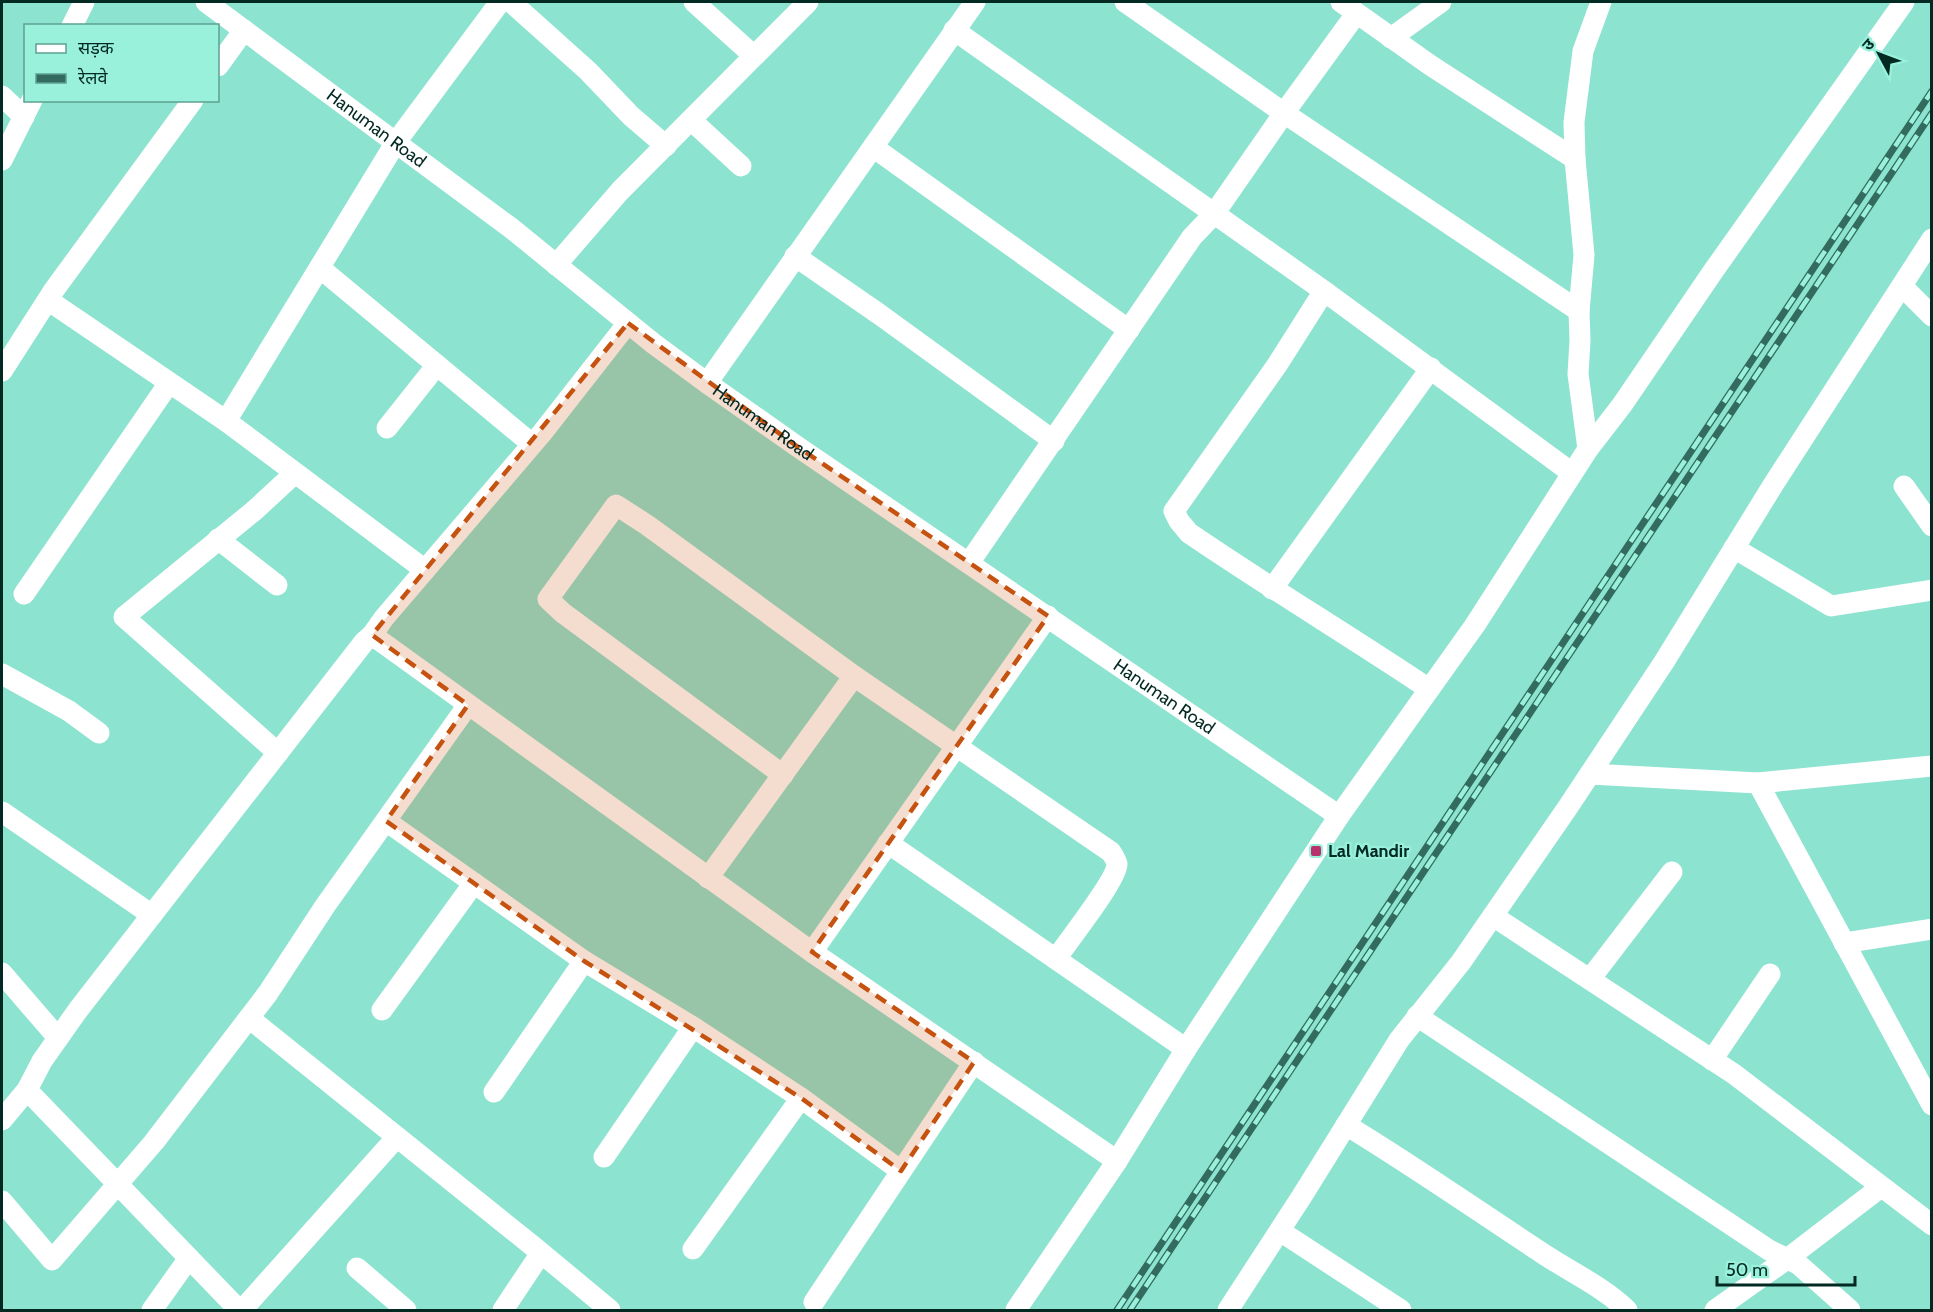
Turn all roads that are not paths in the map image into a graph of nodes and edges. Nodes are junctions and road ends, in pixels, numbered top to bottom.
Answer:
1 (206, 2) edge
2 (500, 2) edge
3 (512, 2) edge
4 (694, 2) edge
5 (808, 2) edge
6 (975, 2) edge
7 (1125, 2) edge
8 (1441, 2) edge
9 (1601, 2) edge
10 (1904, 2) edge
11 (82, 3) edge
12 (1349, 8) edge
13 (73, 24) edge
14 (244, 30) junction
15 (954, 30) junction
16 (1390, 38) junction
17 (753, 56) junction
18 (219, 65) edge
19 (2, 96) edge
20 (192, 102) edge
21 (28, 109) edge
22 (1284, 113) junction
23 (691, 120) junction
24 (396, 142) junction
25 (666, 146) junction
26 (873, 147) junction
27 (1575, 159) junction
28 (2, 160) edge
29 (741, 166) dead end
30 (1214, 214) junction
31 (1932, 239) edge
32 (795, 256) junction
33 (556, 265) junction
34 (320, 268) junction
35 (1902, 286) junction
36 (1324, 291) junction
37 (48, 300) junction
38 (1579, 311) junction
39 (1932, 316) edge
40 (628, 323) junction
41 (1129, 330) junction
42 (4, 363) edge
43 (437, 366) junction
44 (1431, 368) junction
45 (170, 383) junction
46 (707, 383) junction
47 (226, 421) junction
48 (387, 428) dead end
49 (1054, 441) junction
50 (532, 444) junction
51 (1588, 449) junction
52 (295, 473) junction
53 (1572, 473) junction
54 (1904, 486) dead end
55 (1932, 526) edge
56 (218, 539) junction
57 (1734, 548) junction
58 (969, 563) junction
59 (425, 570) junction
60 (277, 585) dead end
61 (1272, 589) junction
62 (1932, 590) edge
63 (24, 594) dead end
64 (1048, 616) junction
65 (372, 635) junction
66 (2, 674) edge
67 (854, 676) junction
68 (1429, 689) junction
69 (468, 705) junction
70 (99, 733) dead end
71 (958, 746) junction
72 (278, 753) junction
73 (1932, 765) edge
74 (1590, 774) junction
75 (783, 775) junction
76 (1758, 783) junction
77 (2, 812) edge
78 (1339, 816) junction
79 (386, 821) junction
80 (888, 843) junction
81 (1672, 872) dead end
82 (708, 878) junction
83 (474, 883) junction
84 (152, 915) junction
85 (1493, 916) junction
86 (1932, 929) edge
87 (1844, 943) junction
88 (812, 952) junction
89 (1056, 959) junction
90 (584, 961) junction
91 (1770, 974) dead end
92 (1590, 979) junction
93 (4, 982) edge
94 (382, 1010) dead end
95 (1417, 1016) junction
96 (249, 1018) junction
97 (693, 1027) junction
98 (58, 1038) junction
99 (1186, 1049) junction
100 (1712, 1060) junction
101 (974, 1062) junction
102 (27, 1090) junction
103 (494, 1092) dead end
104 (801, 1098) junction
105 (1932, 1105) edge
106 (2, 1120) edge
107 (1346, 1125) junction
108 (397, 1137) junction
109 (604, 1157) dead end
110 (1117, 1161) junction
111 (901, 1171) junction
112 (117, 1183) junction
113 (1881, 1187) junction
114 (2, 1201) edge
115 (1932, 1225) edge
116 (1280, 1231) junction
117 (693, 1249) dead end
118 (542, 1253) junction
119 (189, 1257) junction
120 (1787, 1259) junction
121 (357, 1268) dead end
122 (814, 1302) dead end
123 (152, 1311) edge
124 (241, 1311) edge
125 (406, 1311) edge
126 (503, 1311) edge
127 (610, 1311) edge
128 (1016, 1311) edge
129 (1228, 1311) edge
130 (1401, 1311) edge
131 (1627, 1311) edge
132 (1715, 1311) edge
133 (1850, 1311) edge

1 - 14 street, Hanuman Road
2 - 24 street
3 - 25 street
4 - 17 street
5 - 17 street
6 - 15 street
7 - 22 street
8 - 16 street
9 - 27 street
10 - 51 street
11 - 13 street
12 - 16 street
12 - 22 street
14 - 18 street
14 - 24 street, Hanuman Road
15 - 26 street
15 - 30 street
16 - 27 street
17 - 23 street
19 - 21 street
20 - 37 street
21 - 28 street
22 - 30 street
22 - 38 street
23 - 25 street
23 - 29 street
24 - 33 street, Hanuman Road
24 - 34 street
25 - 33 street
26 - 32 street
26 - 41 street
27 - 38 street
30 - 36 street
30 - 41 street
31 - 35 street
32 - 46 street
32 - 49 street
33 - 40 street, Hanuman Road
34 - 43 street
34 - 47 street
35 - 39 street
35 - 57 street
36 - 44 street
36 - 61 street
37 - 42 street
37 - 45 street
38 - 51 street
40 - 46 street, Hanuman Road
40 - 50 street
41 - 49 street
43 - 48 street
43 - 50 street
44 - 53 street
44 - 61 street
45 - 47 street
45 - 63 street
46 - 58 street, Hanuman Road
47 - 52 street
49 - 58 street
50 - 59 street
51 - 53 street
52 - 56 street
52 - 59 street
53 - 68 street
54 - 55 street
56 - 60 street
56 - 72 street
57 - 62 street
57 - 74 street
58 - 64 street, Hanuman Road
59 - 65 street
61 - 68 street
64 - 71 street
64 - 78 street, Hanuman Road
65 - 69 street
65 - 72 street
66 - 70 street
67 - 71 street
67 - 75 street
67 - 75 street
68 - 78 street
69 - 79 street
69 - 82 street
71 - 80 street
71 - 89 street
72 - 84 street
73 - 76 street
74 - 76 street
74 - 85 street
75 - 82 street
76 - 87 street
77 - 84 street
78 - 99 street
79 - 83 street
79 - 96 street
80 - 88 street
80 - 89 street
81 - 92 street
82 - 88 street
83 - 90 street
83 - 94 street
84 - 98 street
85 - 92 street
85 - 95 street
86 - 87 street
87 - 105 street
88 - 101 street
89 - 99 street
90 - 97 street
90 - 103 street
91 - 100 street
92 - 100 street
93 - 98 street
95 - 107 street
95 - 120 street
96 - 108 street
96 - 112 street
97 - 104 street
97 - 109 street
98 - 102 street
99 - 110 street
100 - 113 street
101 - 110 street
101 - 111 street
102 - 106 street
102 - 112 street
104 - 111 street
104 - 117 street
107 - 116 street
107 - 131 street
108 - 118 street
108 - 124 street
110 - 128 street
111 - 122 street
112 - 114 street
112 - 119 street
113 - 115 street
113 - 120 street
116 - 129 street
116 - 130 street
118 - 126 street
118 - 127 street
119 - 123 street
119 - 124 street
120 - 132 street
120 - 133 street
121 - 125 street

